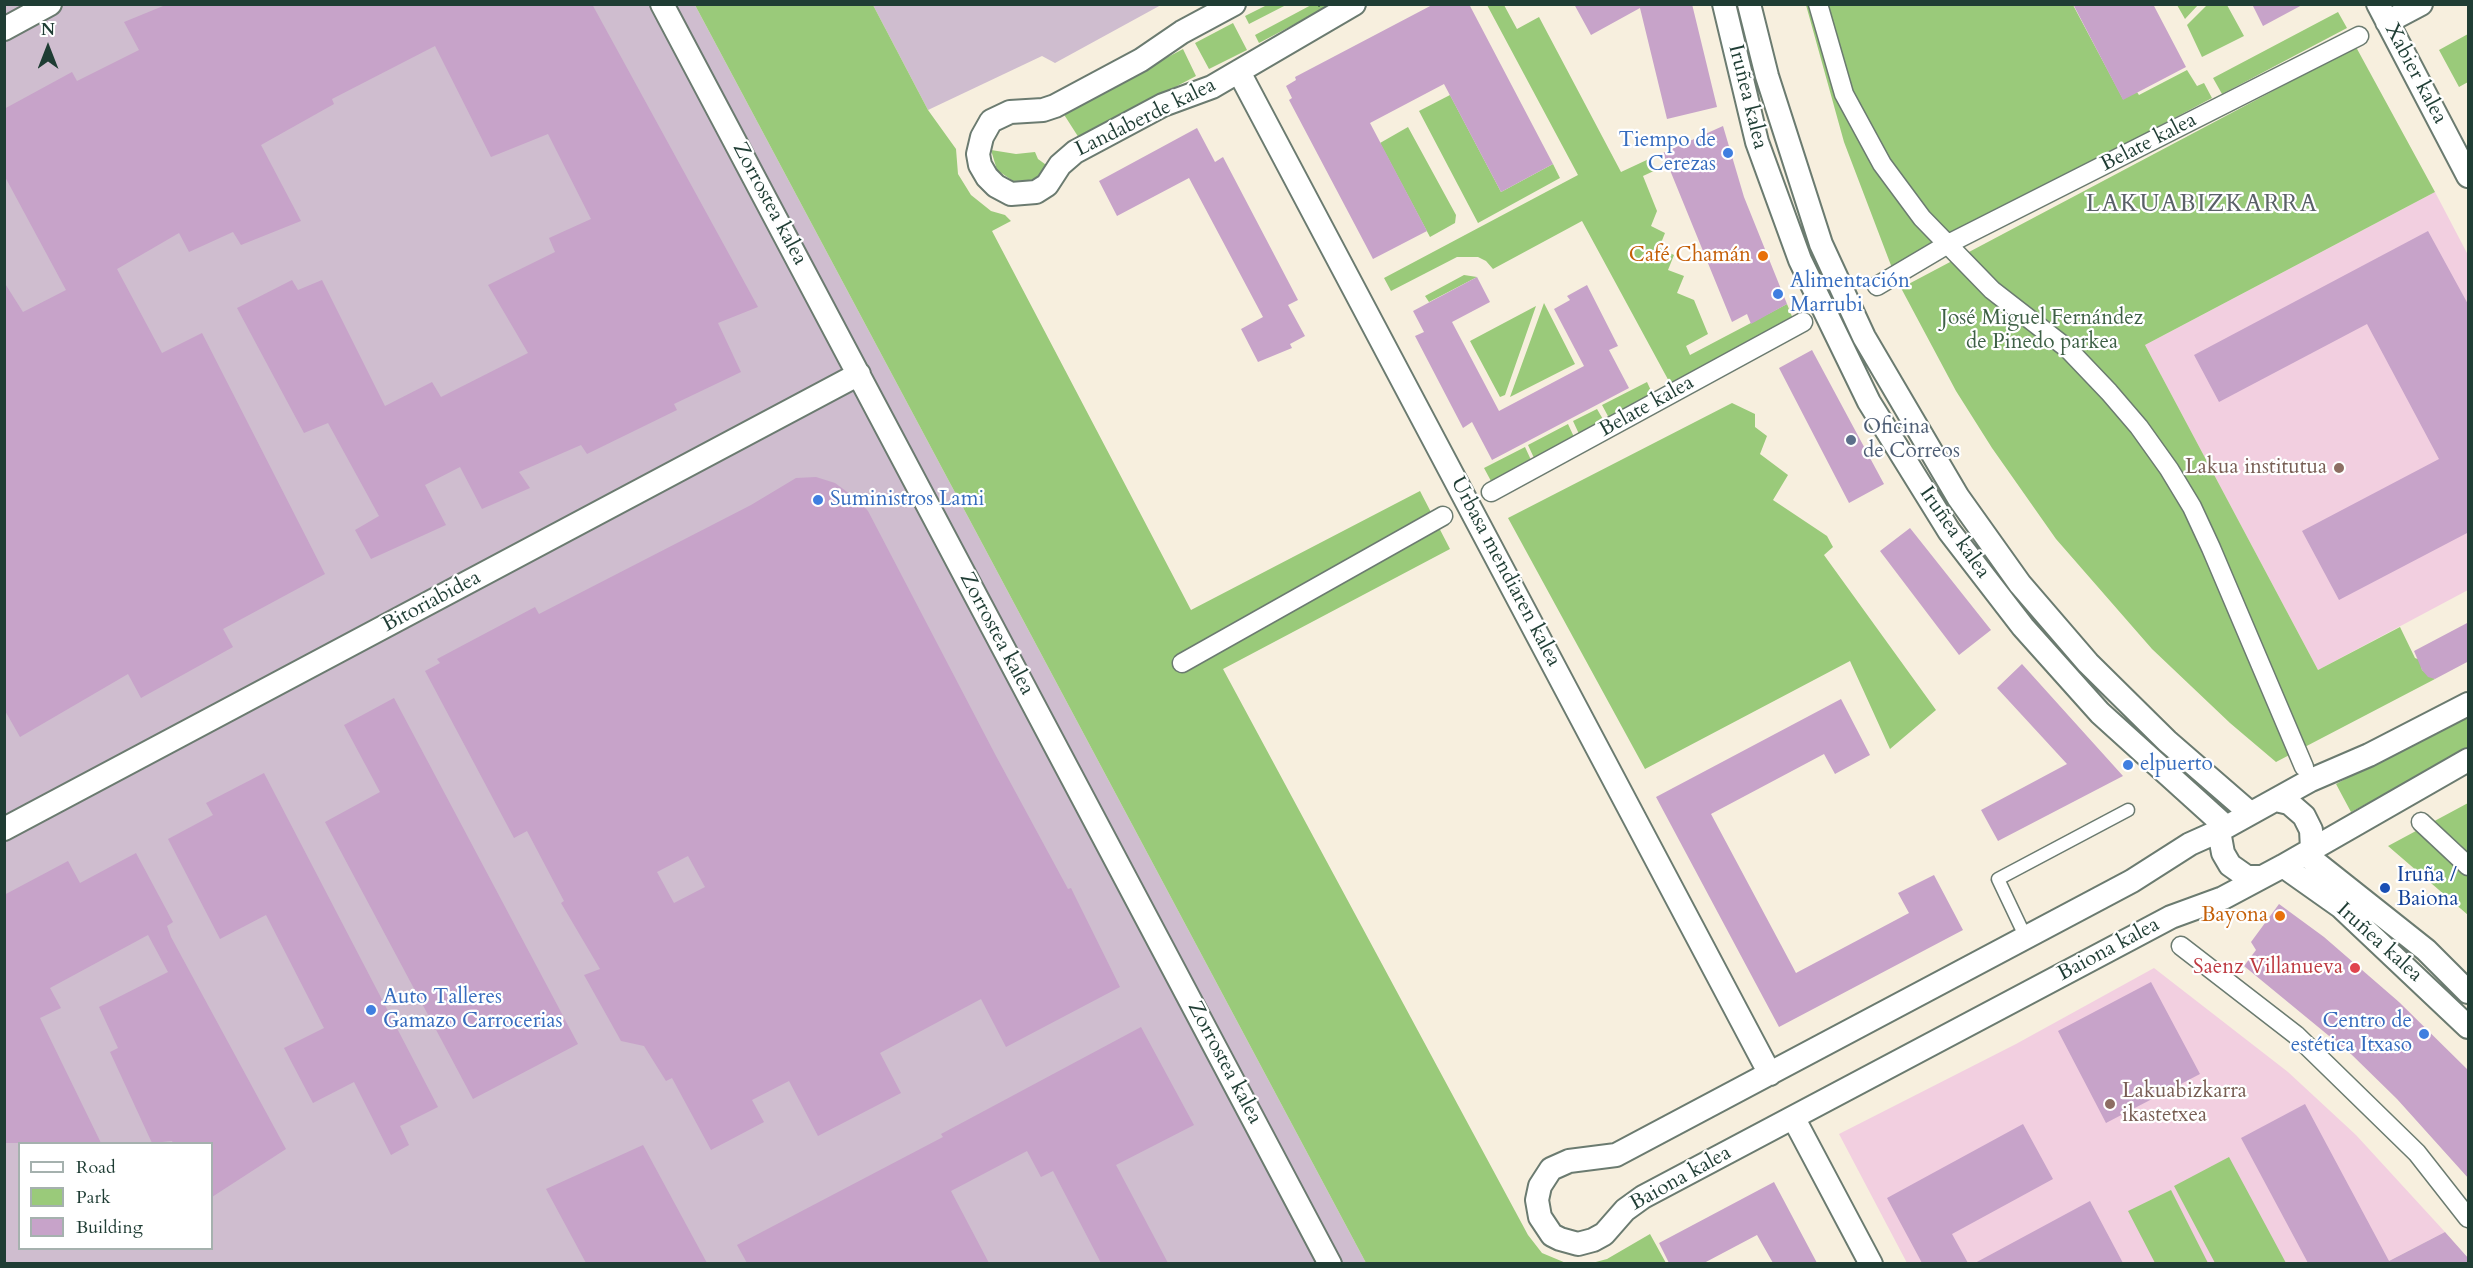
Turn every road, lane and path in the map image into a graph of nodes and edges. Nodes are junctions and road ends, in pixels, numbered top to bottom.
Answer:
1 (50, 4) edge
2 (662, 4) edge
3 (1234, 4) edge
4 (1354, 4) edge
5 (1724, 4) edge
6 (1749, 4) edge
7 (1818, 4) edge
8 (2421, 4) edge
9 (1210, 10) edge
10 (2383, 13) edge
11 (4, 29) edge
12 (2359, 36) dead end
13 (1239, 72) junction
14 (2460, 138) edge
15 (2469, 176) edge
16 (1948, 244) junction
17 (1877, 286) dead end
18 (1803, 322) dead end
19 (859, 374) junction
20 (1491, 492) dead end
21 (1443, 516) dead end
22 (1182, 663) dead end
23 (2469, 704) edge
24 (2469, 760) edge
25 (2304, 767) dead end
26 (2276, 800) junction
27 (2128, 810) dead end
28 (2250, 813) junction
29 (2421, 822) dead end
30 (4, 829) edge
31 (2222, 829) junction
32 (2309, 852) junction
33 (2283, 866) junction
34 (2469, 866) edge
35 (2259, 877) junction
36 (2026, 938) junction
37 (2181, 946) dead end
38 (2469, 992) edge
39 (2469, 1027) edge
40 (1770, 1074) junction
41 (1794, 1119) junction
42 (2469, 1218) edge
43 (1330, 1263) edge
44 (1871, 1263) edge

1 - 11 street
2 - 19 street, Zorrostea kalea
3 - 9 street, Landaberde kalea
4 - 13 street, Landaberde kalea
5 - 31 street, Iruñea kalea
6 - 28 street, Iruñea kalea
7 - 16 street
8 - 10 street
9 - 13 street, Landaberde kalea
10 - 14 street, Xabier kalea
12 - 16 street, Belate kalea
13 - 40 street, Urbasa mendiaren kalea
14 - 15 street, Xabier kalea
16 - 17 street, Belate kalea
16 - 25 street
18 - 20 street, Belate kalea
19 - 30 street, Bitoriabidea
19 - 43 street, Zorrostea kalea
21 - 22 street
23 - 26 street, Baiona kalea
24 - 32 street, Baiona kalea
26 - 28 street, Baiona kalea
26 - 32 street
27 - 36 lane
28 - 31 street, Baiona kalea
29 - 34 street
31 - 35 street
31 - 36 street, Baiona kalea
32 - 33 street, Baiona kalea
32 - 38 street, Iruñea kalea
33 - 35 street, Baiona kalea
33 - 39 street, Iruñea kalea
35 - 41 street, Baiona kalea
36 - 40 street, Baiona kalea
37 - 42 street
40 - 41 street, Baiona kalea
41 - 44 street

